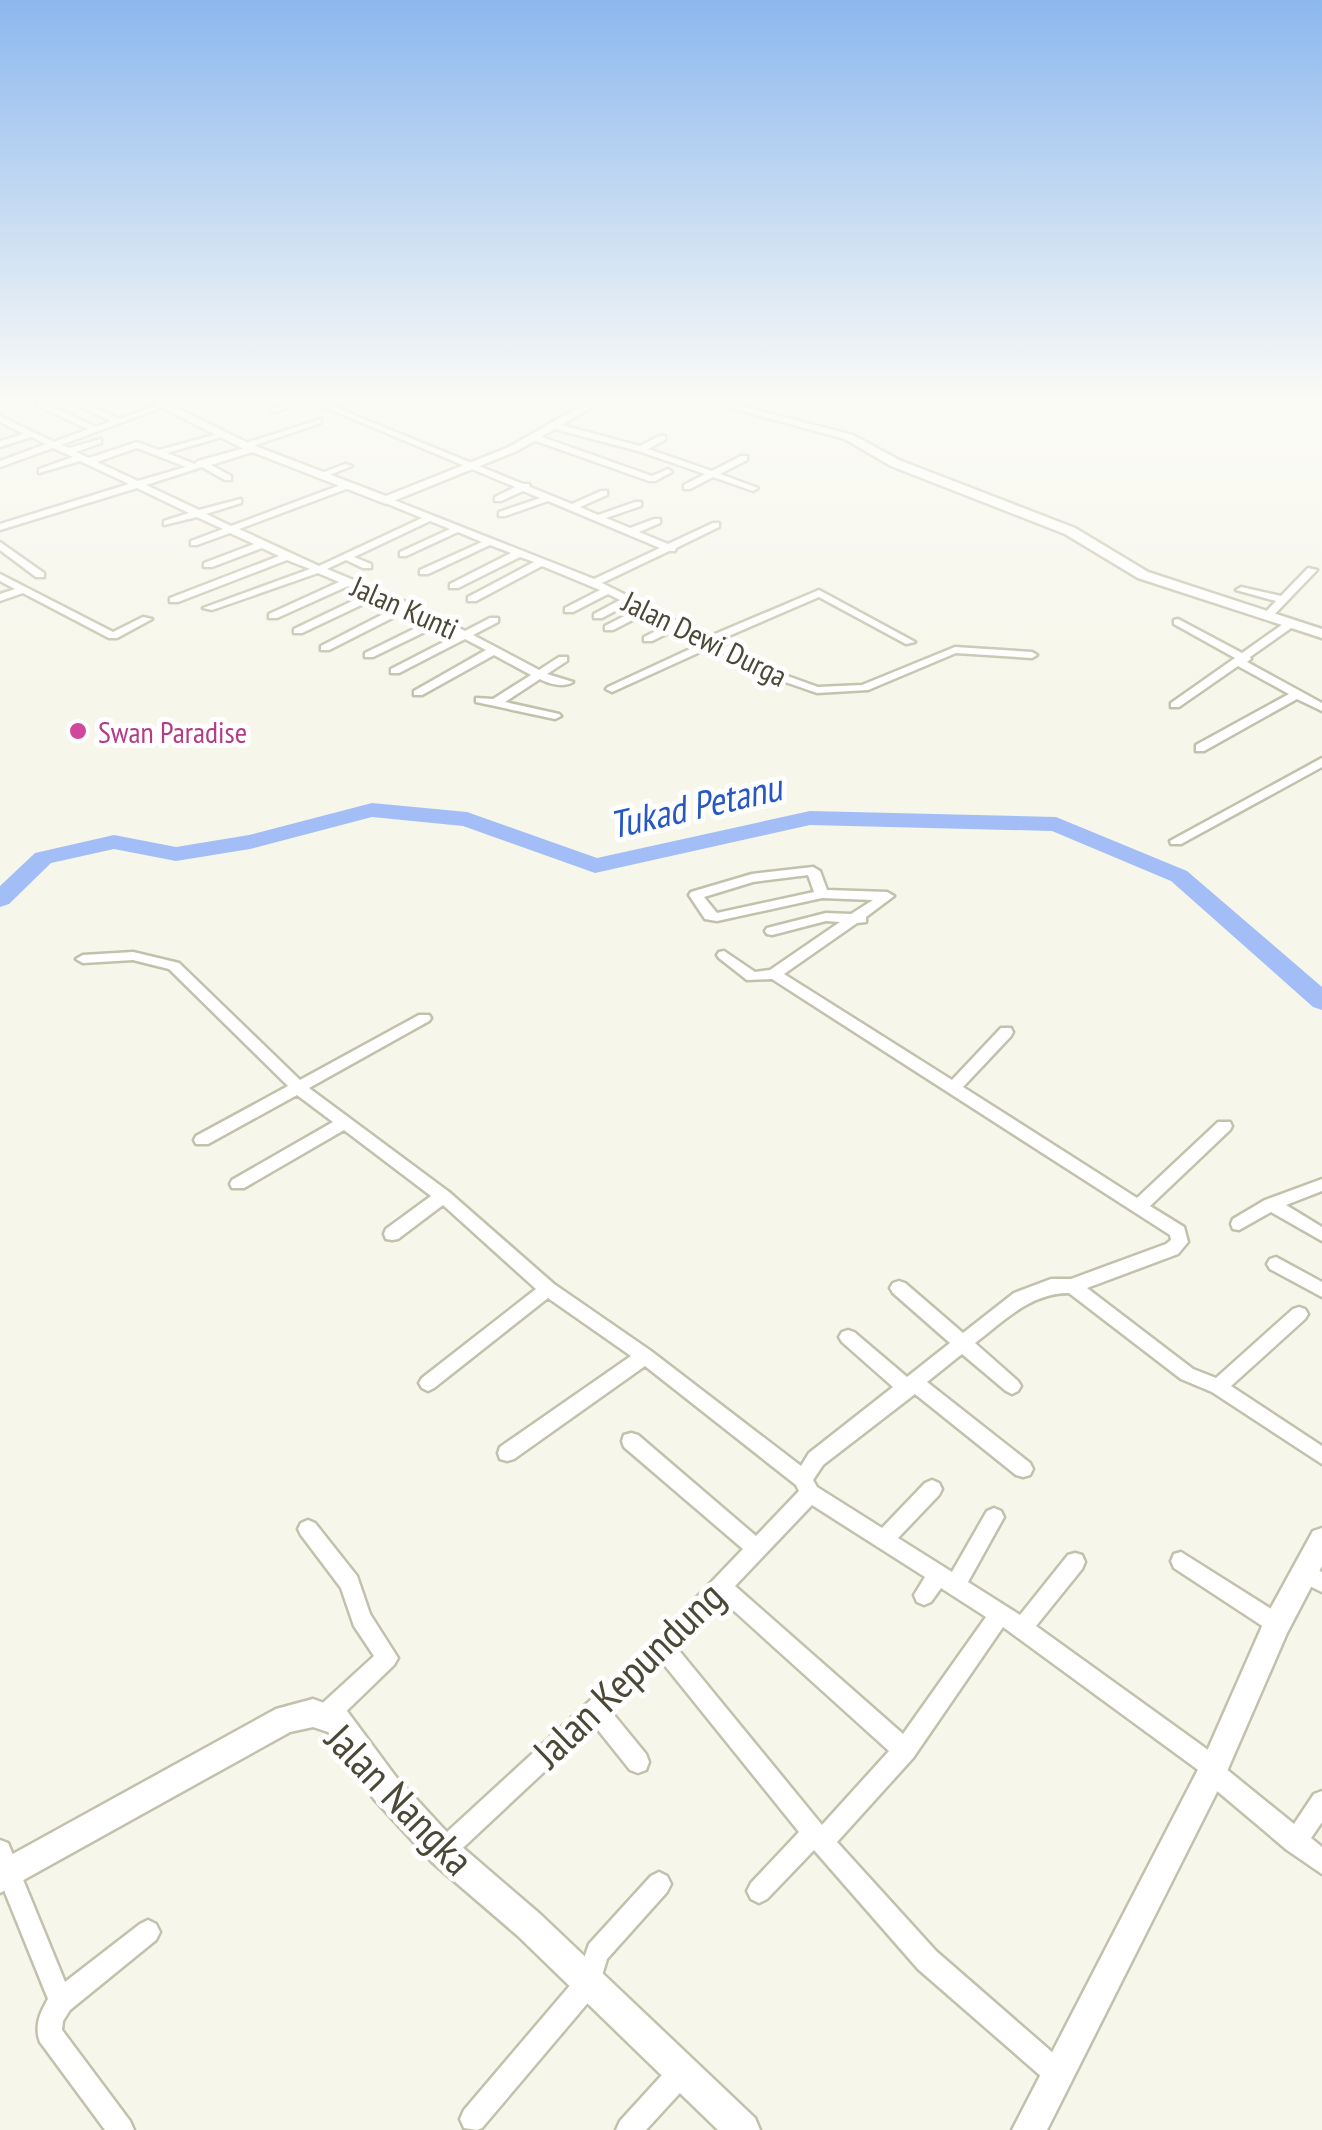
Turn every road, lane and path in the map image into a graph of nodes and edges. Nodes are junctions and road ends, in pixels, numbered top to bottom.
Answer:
1 (77, 502) edge
2 (172, 502) edge
3 (234, 502) edge
4 (302, 502) edge
5 (392, 502) edge
6 (535, 502) edge
7 (565, 502) edge
8 (583, 502) edge
9 (997, 502) edge
10 (638, 504) dead end
11 (575, 506) junction
12 (198, 514) junction
13 (502, 514) dead end
14 (601, 517) junction
15 (429, 518) junction
16 (657, 521) dead end
17 (167, 523) dead end
18 (716, 525) dead end
19 (0, 528) edge
20 (230, 529) junction
21 (456, 529) junction
22 (632, 531) junction
23 (194, 542) dead end
24 (488, 542) junction
25 (0, 544) edge
26 (263, 544) junction
27 (672, 549) junction
28 (404, 554) dead end
29 (518, 554) junction
30 (286, 556) junction
31 (347, 557) junction
32 (542, 562) junction
33 (208, 566) dead end
34 (367, 566) dead end
35 (320, 569) junction
36 (424, 572) dead end
37 (40, 574) dead end
38 (0, 577) edge
39 (348, 582) junction
40 (594, 583) junction
41 (454, 586) dead end
42 (1322, 586) edge
43 (20, 590) junction
44 (609, 590) junction
45 (1241, 590) dead end
46 (375, 594) junction
47 (0, 598) edge
48 (174, 600) dead end
49 (472, 600) dead end
50 (629, 600) junction
51 (1284, 600) junction
52 (407, 606) junction
53 (208, 608) dead end
54 (648, 608) junction
55 (570, 610) dead end
56 (273, 616) dead end
57 (598, 616) dead end
58 (1266, 617) junction
59 (148, 619) dead end
60 (494, 620) dead end
61 (438, 621) junction
62 (1178, 622) dead end
63 (680, 623) junction
64 (1290, 624) junction
65 (610, 628) dead end
66 (298, 631) dead end
67 (465, 634) junction
68 (1322, 634) edge
69 (648, 640) dead end
70 (712, 641) junction
71 (910, 642) dead end
72 (325, 648) dead end
73 (495, 650) junction
74 (369, 654) dead end
75 (1032, 655) dead end
76 (563, 658) dead end
77 (1242, 660) junction
78 (395, 671) dead end
79 (536, 672) junction
80 (567, 682) dead end
81 (612, 689) dead end
82 (418, 693) dead end
83 (1297, 694) junction
84 (480, 700) dead end
85 (495, 703) junction
86 (1175, 705) dead end
87 (1322, 708) edge
88 (555, 716) dead end
89 (1200, 748) dead end
90 (1322, 762) edge
91 (1176, 841) dead end
92 (822, 894) junction
93 (861, 918) junction
94 (772, 931) dead end
95 (724, 955) dead end
96 (82, 959) dead end
97 (774, 974) junction
98 (424, 1018) dead end
99 (1006, 1032) dead end
100 (953, 1088) junction
101 (300, 1089) junction
102 (344, 1122) junction
103 (1224, 1126) dead end
104 (202, 1140) dead end
105 (238, 1184) dead end
106 (1322, 1185) edge
107 (443, 1196) junction
108 (1270, 1204) junction
109 (1140, 1205) junction
110 (1239, 1224) dead end
111 (392, 1234) dead end
112 (1322, 1235) edge
113 (1276, 1264) dead end
114 (1072, 1286) junction
115 (899, 1288) dead end
116 (548, 1290) junction
117 (1322, 1290) edge
118 (1299, 1314) dead end
119 (848, 1337) dead end
120 (962, 1340) junction
121 (644, 1356) junction
122 (428, 1383) dead end
123 (912, 1386) junction
124 (1012, 1386) dead end
125 (1218, 1386) junction
126 (631, 1440) dead end
127 (507, 1453) dead end
128 (1322, 1456) edge
129 (1023, 1469) dead end
130 (806, 1486) junction
131 (932, 1489) dead end
132 (994, 1517) dead end
133 (308, 1529) dead end
134 (1322, 1540) edge
135 (882, 1542) junction
136 (757, 1548) junction
137 (1180, 1560) dead end
138 (1075, 1562) dead end
139 (1313, 1578) edge
140 (947, 1580) junction
141 (721, 1586) junction
142 (924, 1595) dead end
143 (1000, 1614) junction
144 (1277, 1624) junction
145 (1022, 1628) junction
146 (663, 1647) junction
147 (596, 1710) junction
148 (323, 1718) junction
149 (904, 1750) junction
150 (638, 1762) dead end
151 (1213, 1770) junction
152 (1322, 1802) edge
153 (818, 1838) junction
154 (1295, 1842) junction
155 (443, 1851) junction
156 (1322, 1862) edge
157 (4, 1867) edge
158 (658, 1884) dead end
159 (759, 1891) dead end
160 (148, 1932) dead end
161 (588, 1983) junction
162 (61, 2001) junction
163 (682, 2074) junction
164 (1059, 2076) junction
165 (473, 2120) dead end
166 (121, 2130) edge
167 (629, 2130) edge
168 (743, 2130) edge
169 (1030, 2130) edge

1 - 19 street
2 - 12 street, Jalan Kunti
3 - 12 street
4 - 20 street
5 - 15 street, Jalan Dewi Durga
6 - 13 street
7 - 11 street
8 - 11 street
9 - 58 street
10 - 14 street
11 - 14 street
12 - 17 street
12 - 20 street, Jalan Kunti
14 - 22 street
15 - 21 street, Jalan Dewi Durga
15 - 31 street
16 - 22 street
18 - 27 street
20 - 23 street
20 - 26 street, Jalan Kunti
21 - 24 street, Jalan Dewi Durga
21 - 28 street
22 - 27 street
24 - 29 street, Jalan Dewi Durga
24 - 36 street
25 - 37 street
26 - 30 street, Jalan Kunti
26 - 33 street
27 - 40 street
29 - 32 street, Jalan Dewi Durga
29 - 41 street
30 - 35 street, Jalan Kunti
30 - 48 street
31 - 34 street
31 - 35 street
32 - 40 street, Jalan Dewi Durga
32 - 49 street
35 - 39 street, Jalan Kunti
35 - 53 street
38 - 43 street
39 - 46 street, Jalan Kunti
39 - 56 street
40 - 44 street, Jalan Dewi Durga
42 - 51 street
43 - 47 street
43 - 59 street
44 - 50 street, Jalan Dewi Durga
44 - 55 street
45 - 51 street
46 - 52 street, Jalan Kunti
46 - 66 street
50 - 54 street, Jalan Dewi Durga
50 - 57 street
51 - 58 street
52 - 61 street, Jalan Kunti
52 - 72 street
54 - 63 street, Jalan Dewi Durga
54 - 65 street
58 - 64 street
60 - 67 street
61 - 67 street, Jalan Kunti
61 - 74 street
62 - 77 street
63 - 69 street
63 - 70 street, Jalan Dewi Durga
64 - 68 street
64 - 77 street
67 - 73 street, Jalan Kunti
67 - 78 street
70 - 71 street
70 - 75 street, Jalan Dewi Durga
70 - 81 street
73 - 79 street, Jalan Kunti
73 - 82 street
76 - 79 street
77 - 83 street
77 - 86 street
79 - 80 street, Jalan Kunti
79 - 85 street
83 - 87 street
83 - 89 street
84 - 85 street
85 - 88 street
90 - 91 street
92 - 92 street
92 - 93 street
93 - 94 street
93 - 97 street
95 - 97 street
96 - 101 street
97 - 100 street
98 - 101 street
99 - 100 street
100 - 109 street
101 - 102 street
101 - 104 street
102 - 105 street
102 - 107 street
103 - 109 street
106 - 108 street
107 - 111 street
107 - 116 street
108 - 110 street
108 - 112 street
109 - 114 street, Jalan Kepundung
113 - 117 street
114 - 120 street, Jalan Kepundung
114 - 125 street
115 - 120 street
116 - 121 street
116 - 122 street
118 - 125 street
119 - 123 street
120 - 123 street, Jalan Kepundung
120 - 124 street
121 - 127 street
121 - 130 street
123 - 129 street
123 - 130 street, Jalan Kepundung
125 - 128 street
126 - 136 street
130 - 135 street
130 - 136 street, Jalan Kepundung
131 - 135 street
132 - 140 street
133 - 148 street
134 - 139 street
135 - 140 street
136 - 141 street, Jalan Kepundung
137 - 144 street
138 - 145 street
139 - 144 street
140 - 142 street
140 - 143 street
141 - 146 street, Jalan Kepundung
141 - 149 street
143 - 145 street
143 - 149 street
144 - 151 street
145 - 151 street
146 - 147 street, Jalan Kepundung
146 - 153 street
147 - 150 street
147 - 155 street, Jalan Kepundung
148 - 155 street, Jalan Nangka
148 - 157 street, Jalan Nangka
149 - 153 street
151 - 154 street
151 - 164 street
152 - 154 street
153 - 159 street
153 - 164 street
154 - 156 street
155 - 161 street, Jalan Nangka
157 - 162 street
158 - 161 street
160 - 162 street
161 - 163 street, Jalan Nangka
161 - 165 street
162 - 166 street
163 - 167 street
163 - 168 street, Jalan Nangka
164 - 169 street

